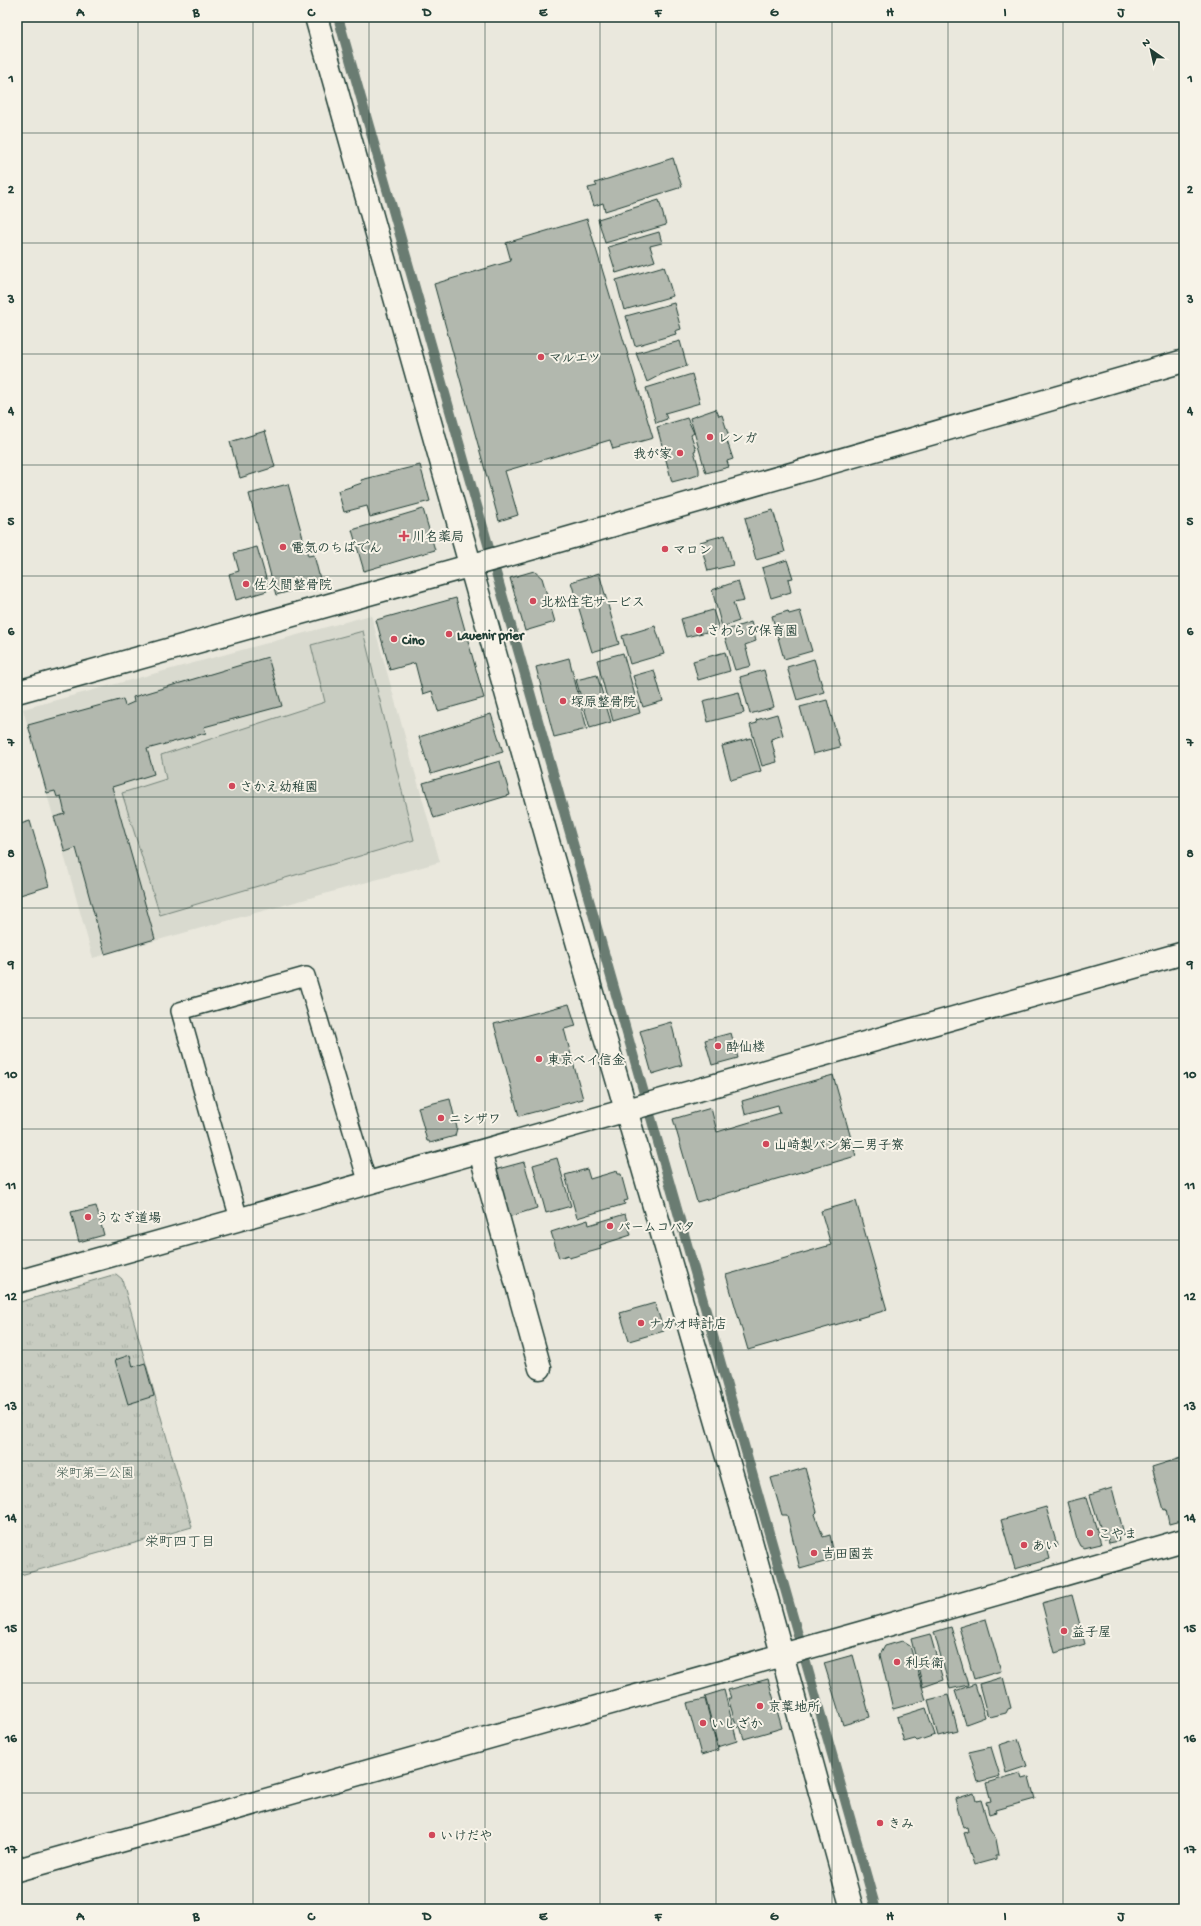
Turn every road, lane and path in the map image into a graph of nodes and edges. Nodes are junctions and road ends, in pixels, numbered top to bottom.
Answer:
1 (316, 17) edge
2 (1184, 361) edge
3 (478, 564) junction
4 (17, 692) edge
5 (1184, 953) edge
6 (640, 1106) junction
7 (480, 1152) junction
8 (368, 1184) junction
9 (239, 1219) junction
10 (17, 1282) edge
11 (540, 1368) dead end
12 (1184, 1540) edge
13 (794, 1651) junction
14 (17, 1870) edge
15 (852, 1909) edge

1 - 3 street
2 - 3 street
3 - 4 street
3 - 6 street
5 - 6 street
6 - 7 street
6 - 13 street
7 - 8 street
7 - 11 street
8 - 9 street
8 - 9 lane
9 - 10 street
12 - 13 street
13 - 14 street
13 - 15 street

